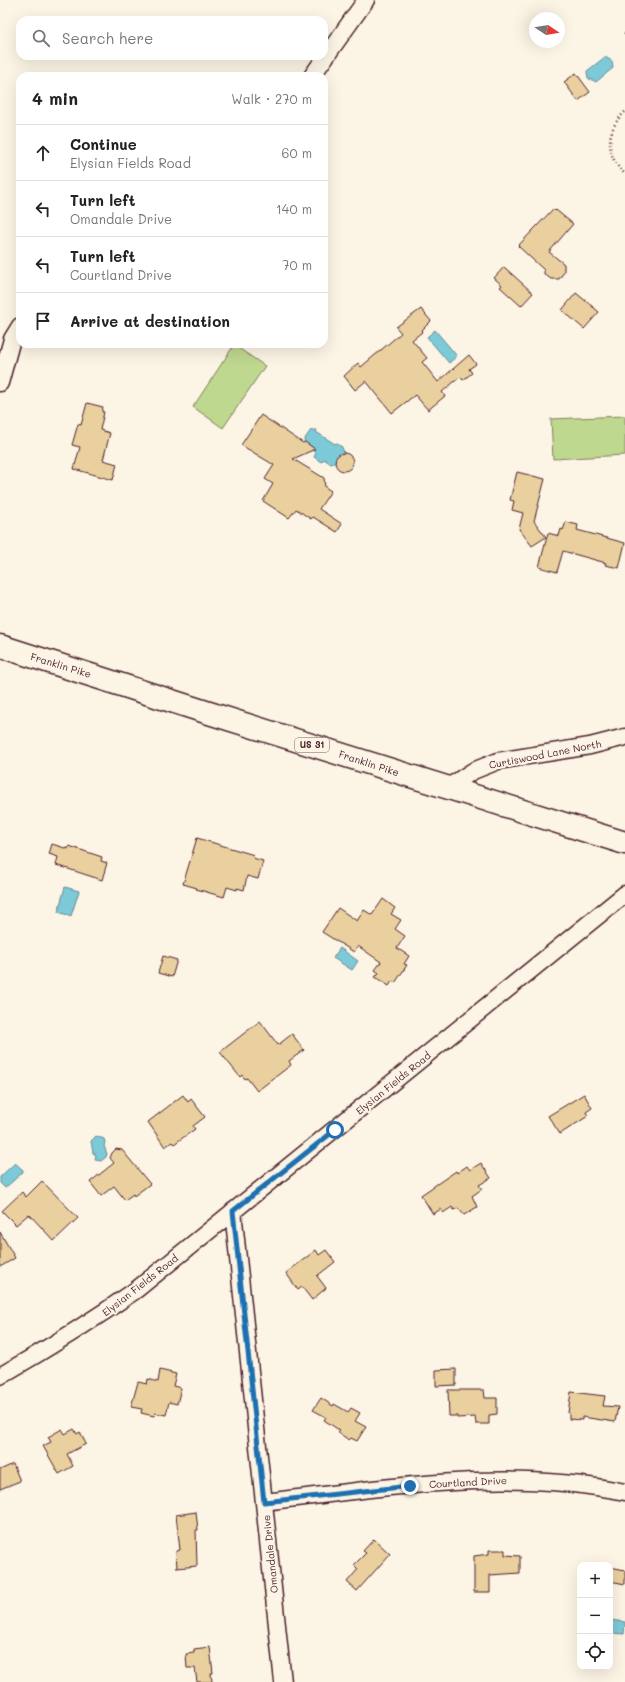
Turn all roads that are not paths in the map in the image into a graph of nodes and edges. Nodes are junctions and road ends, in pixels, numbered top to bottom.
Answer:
1 (366, 0) edge
2 (328, 53) edge
3 (323, 60) edge
4 (315, 72) edge
5 (16, 332) edge
6 (0, 383) edge
7 (0, 646) edge
8 (625, 737) edge
9 (447, 788) junction
10 (625, 843) edge
11 (625, 894) edge
12 (233, 1211) junction
13 (0, 1376) edge
14 (625, 1492) edge
15 (264, 1502) junction
16 (283, 1682) edge

1 - 2 street
3 - 4 street
5 - 6 street
7 - 9 main road, Franklin Pike / US 31
8 - 9 street, Curtiswood Lane North
9 - 10 main road, Franklin Pike / US 31
11 - 12 street, Elysian Fields Road
12 - 13 street, Elysian Fields Road
12 - 15 street, Omandale Drive
14 - 15 street, Courtland Drive
15 - 16 street, Omandale Drive

